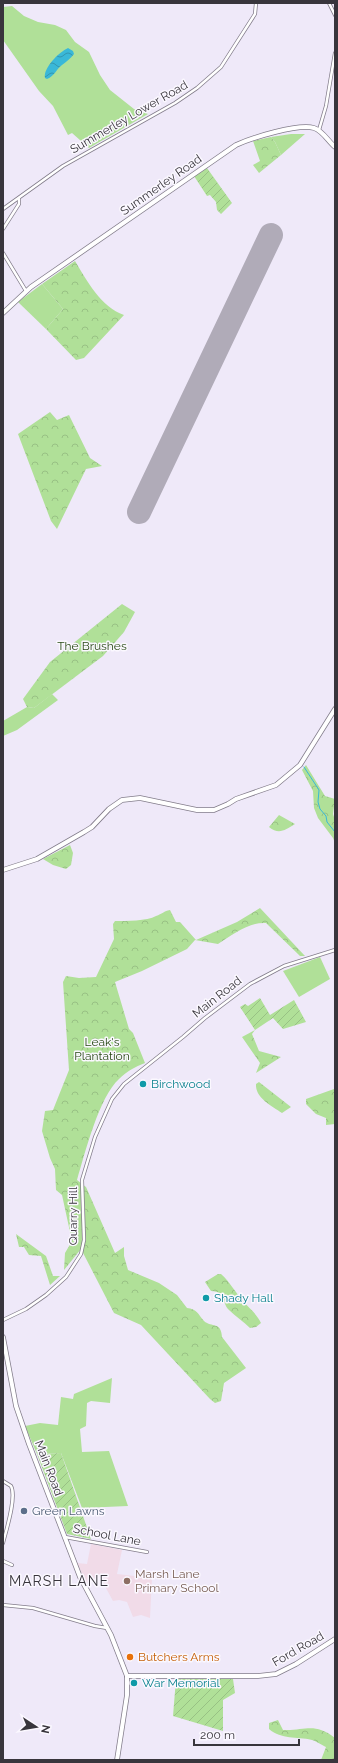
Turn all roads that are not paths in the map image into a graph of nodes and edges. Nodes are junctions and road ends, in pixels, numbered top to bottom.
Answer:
1 (256, 3) edge
2 (329, 3) edge
3 (335, 15) edge
4 (335, 53) edge
5 (319, 130) junction
6 (335, 147) edge
7 (19, 199) junction
8 (3, 209) edge
9 (3, 229) edge
10 (3, 253) edge
11 (27, 291) junction
12 (3, 313) edge
13 (335, 709) edge
14 (3, 870) edge
15 (335, 950) edge
16 (124, 1084) joint
17 (3, 1320) edge
18 (3, 1337) edge
19 (3, 1481) edge
20 (64, 1536) junction
21 (3, 1543) edge
22 (146, 1552) dead end
23 (5, 1563) edge
24 (12, 1565) dead end
25 (3, 1605) edge
26 (108, 1628) junction
27 (335, 1639) edge
28 (127, 1676) junction
29 (117, 1760) edge

1 - 7 street, Summerley Lower Road
2 - 3 street
4 - 5 street
5 - 6 main road
5 - 11 main road, Summerley Road
7 - 8 street, Summerley Lower Road
7 - 9 street
10 - 11 street
11 - 12 main road, Summerley Road
13 - 14 main road
15 - 16 street, Main Road
16 - 17 street, Quarry Hill
18 - 20 main road, Main Road
19 - 21 street
20 - 22 street, School Lane
20 - 26 main road, Main Road
23 - 24 street
25 - 26 street
26 - 28 main road, Main Road
27 - 28 main road, Ford Road
28 - 29 main road, Main Road

